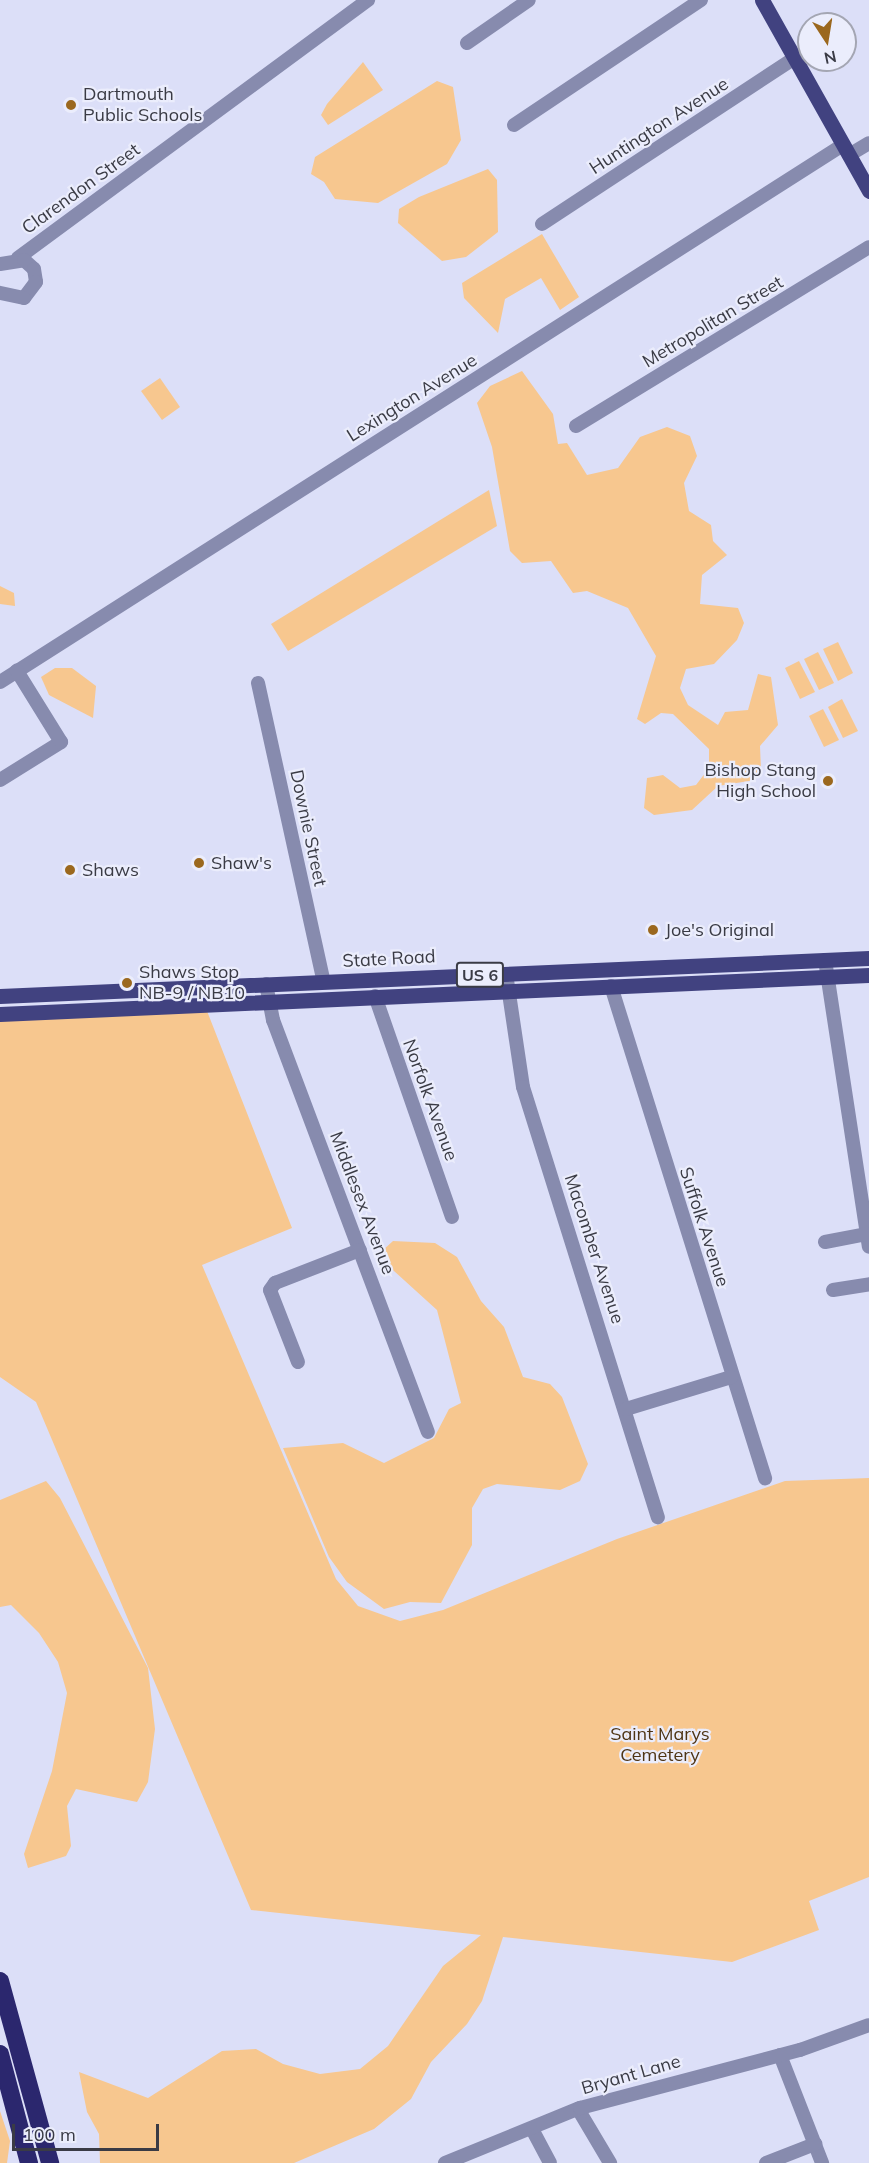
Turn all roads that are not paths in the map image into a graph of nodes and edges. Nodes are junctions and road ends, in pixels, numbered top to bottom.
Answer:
1 (368, 0) edge
2 (529, 0) edge
3 (701, 0) edge
4 (762, 0) edge
5 (467, 43) dead end
6 (795, 58) junction
7 (514, 126) dead end
8 (869, 143) edge
9 (846, 150) junction
10 (869, 191) edge
11 (542, 224) dead end
12 (869, 247) edge
13 (18, 258) junction
14 (0, 264) edge
15 (0, 293) edge
16 (576, 426) dead end
17 (17, 671) junction
18 (0, 682) edge
19 (258, 683) dead end
20 (0, 780) edge
21 (869, 958) edge
22 (825, 960) junction
23 (506, 974) junction
24 (869, 975) edge
25 (826, 977) junction
26 (324, 982) junction
27 (266, 984) junction
28 (611, 986) junction
29 (507, 990) junction
30 (0, 996) edge
31 (18, 996) junction
32 (375, 996) junction
33 (268, 1001) junction
34 (19, 1013) junction
35 (0, 1014) edge
36 (452, 1217) dead end
37 (868, 1240) edge
38 (825, 1242) dead end
39 (360, 1250) junction
40 (869, 1284) edge
41 (833, 1290) dead end
42 (298, 1362) dead end
43 (731, 1377) junction
44 (626, 1409) junction
45 (428, 1432) dead end
46 (765, 1478) dead end
47 (658, 1517) dead end
48 (0, 1981) edge
49 (869, 2025) edge
50 (0, 2054) edge
51 (780, 2055) junction
52 (578, 2109) junction
53 (532, 2128) junction
54 (815, 2144) junction
55 (29, 2163) edge
56 (50, 2163) edge
57 (445, 2163) edge
58 (550, 2163) edge
59 (610, 2163) edge
60 (766, 2163) edge
61 (822, 2163) edge

1 - 13 street, Clarendon Street
2 - 5 street
3 - 7 street
4 - 6 main road
6 - 9 main road
6 - 11 street, Huntington Avenue
8 - 9 street, Lexington Avenue
9 - 10 main road
9 - 17 street, Lexington Avenue
12 - 16 street, Metropolitan Street
13 - 14 street, Clarendon Street
13 - 15 street, Clarendon Street
17 - 18 street, Lexington Avenue
17 - 20 street
19 - 26 street, Downie Street
21 - 22 main road, State Road / US 6
22 - 23 main road, State Road / US 6
22 - 25 street
23 - 26 main road, State Road / US 6
23 - 29 street, Macomber Avenue
24 - 25 main road, State Road / US 6
25 - 28 main road, State Road / US 6
25 - 37 street
26 - 27 main road, State Road / US 6
27 - 31 main road, State Road / US 6
27 - 33 street, Middlesex Avenue
28 - 29 main road, State Road / US 6
28 - 43 street, Suffolk Avenue
29 - 32 main road, State Road / US 6
29 - 44 street, Macomber Avenue
30 - 31 main road, US 6
31 - 34 main road
32 - 33 main road, State Road / US 6
32 - 36 street, Norfolk Avenue
33 - 34 main road, State Road / US 6
33 - 39 street, Middlesex Avenue
34 - 35 main road, US 6
37 - 38 street
39 - 42 street
39 - 45 street, Middlesex Avenue
40 - 41 street
43 - 44 street
43 - 46 street, Suffolk Avenue
44 - 47 street, Macomber Avenue
48 - 56 highway
49 - 51 street, Bryant Lane
50 - 55 highway
51 - 52 street, Bryant Lane
51 - 54 street
52 - 53 street, Bryant Lane
52 - 59 street
53 - 57 street, Bryant Lane
53 - 58 street
54 - 60 street
54 - 61 street

